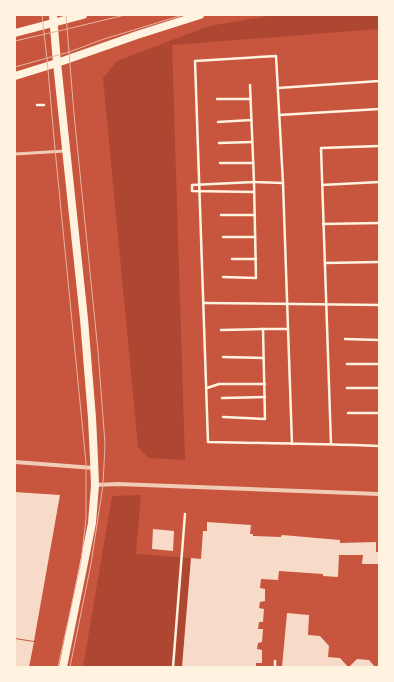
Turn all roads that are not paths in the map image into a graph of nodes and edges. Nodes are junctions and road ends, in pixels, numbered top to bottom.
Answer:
1 (83, 15) edge
2 (200, 15) edge
3 (54, 19) edge
4 (15, 33) edge
5 (57, 63) junction
6 (15, 76) edge
7 (66, 151) junction
8 (15, 154) edge
9 (15, 462) edge
10 (94, 468) junction
11 (95, 485) junction
12 (379, 494) edge
13 (64, 667) edge

1 - 3 main road
2 - 5 main road
3 - 4 main road
3 - 5 main road
5 - 6 main road
5 - 7 main road
7 - 8 lane
7 - 10 main road
9 - 10 street
10 - 11 main road
11 - 12 street
11 - 13 main road

